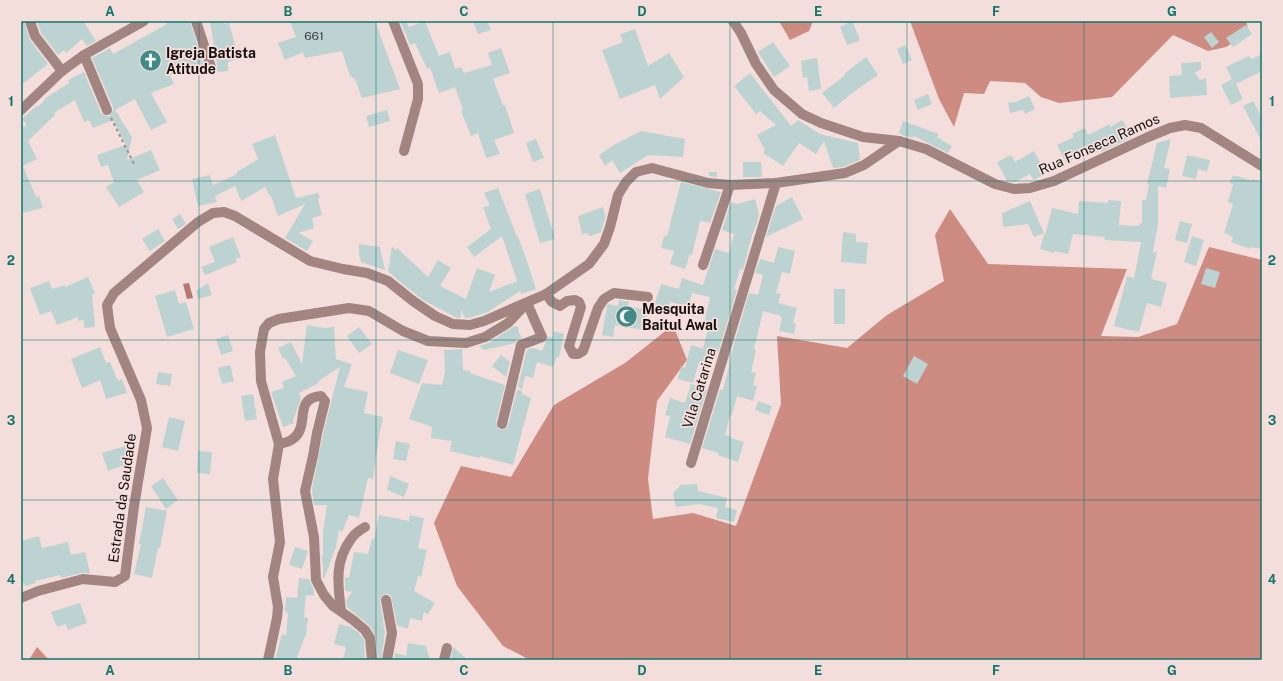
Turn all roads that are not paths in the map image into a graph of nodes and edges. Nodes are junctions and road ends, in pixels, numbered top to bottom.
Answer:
1 (30, 21) edge
2 (144, 21) edge
3 (196, 21) edge
4 (393, 21) edge
5 (733, 21) edge
6 (84, 55) junction
7 (212, 67) dead end
8 (62, 71) junction
9 (21, 110) edge
10 (107, 110) road end
11 (899, 141) junction
12 (404, 150) dead end
13 (1262, 166) edge
14 (776, 183) junction
15 (730, 185) junction
16 (703, 265) dead end
17 (546, 294) junction
18 (648, 297) dead end
19 (527, 303) junction
20 (502, 424) dead end
21 (279, 444) junction
22 (691, 463) dead end
23 (365, 527) dead end
24 (21, 598) edge
25 (386, 600) dead end
26 (341, 611) junction
27 (446, 648) dead end
28 (268, 660) edge
29 (372, 660) edge
30 (387, 660) edge
31 (444, 660) edge

1 - 8 street
2 - 6 street
3 - 7 street
4 - 12 street
5 - 11 street, Rua Fonseca Ramos
6 - 8 street
6 - 10 street
8 - 9 street
11 - 13 street, Rua Fonseca Ramos
11 - 14 street, Estrada da Saudade
14 - 15 street, Estrada da Saudade
14 - 22 street, Vila Catarina
15 - 16 street
15 - 17 street, Estrada da Saudade
17 - 18 street
17 - 19 street, Estrada da Saudade
19 - 20 street
19 - 21 street
19 - 24 street, Estrada da Saudade
21 - 26 street
21 - 28 street
23 - 26 street
25 - 30 street
26 - 29 street
27 - 31 street

